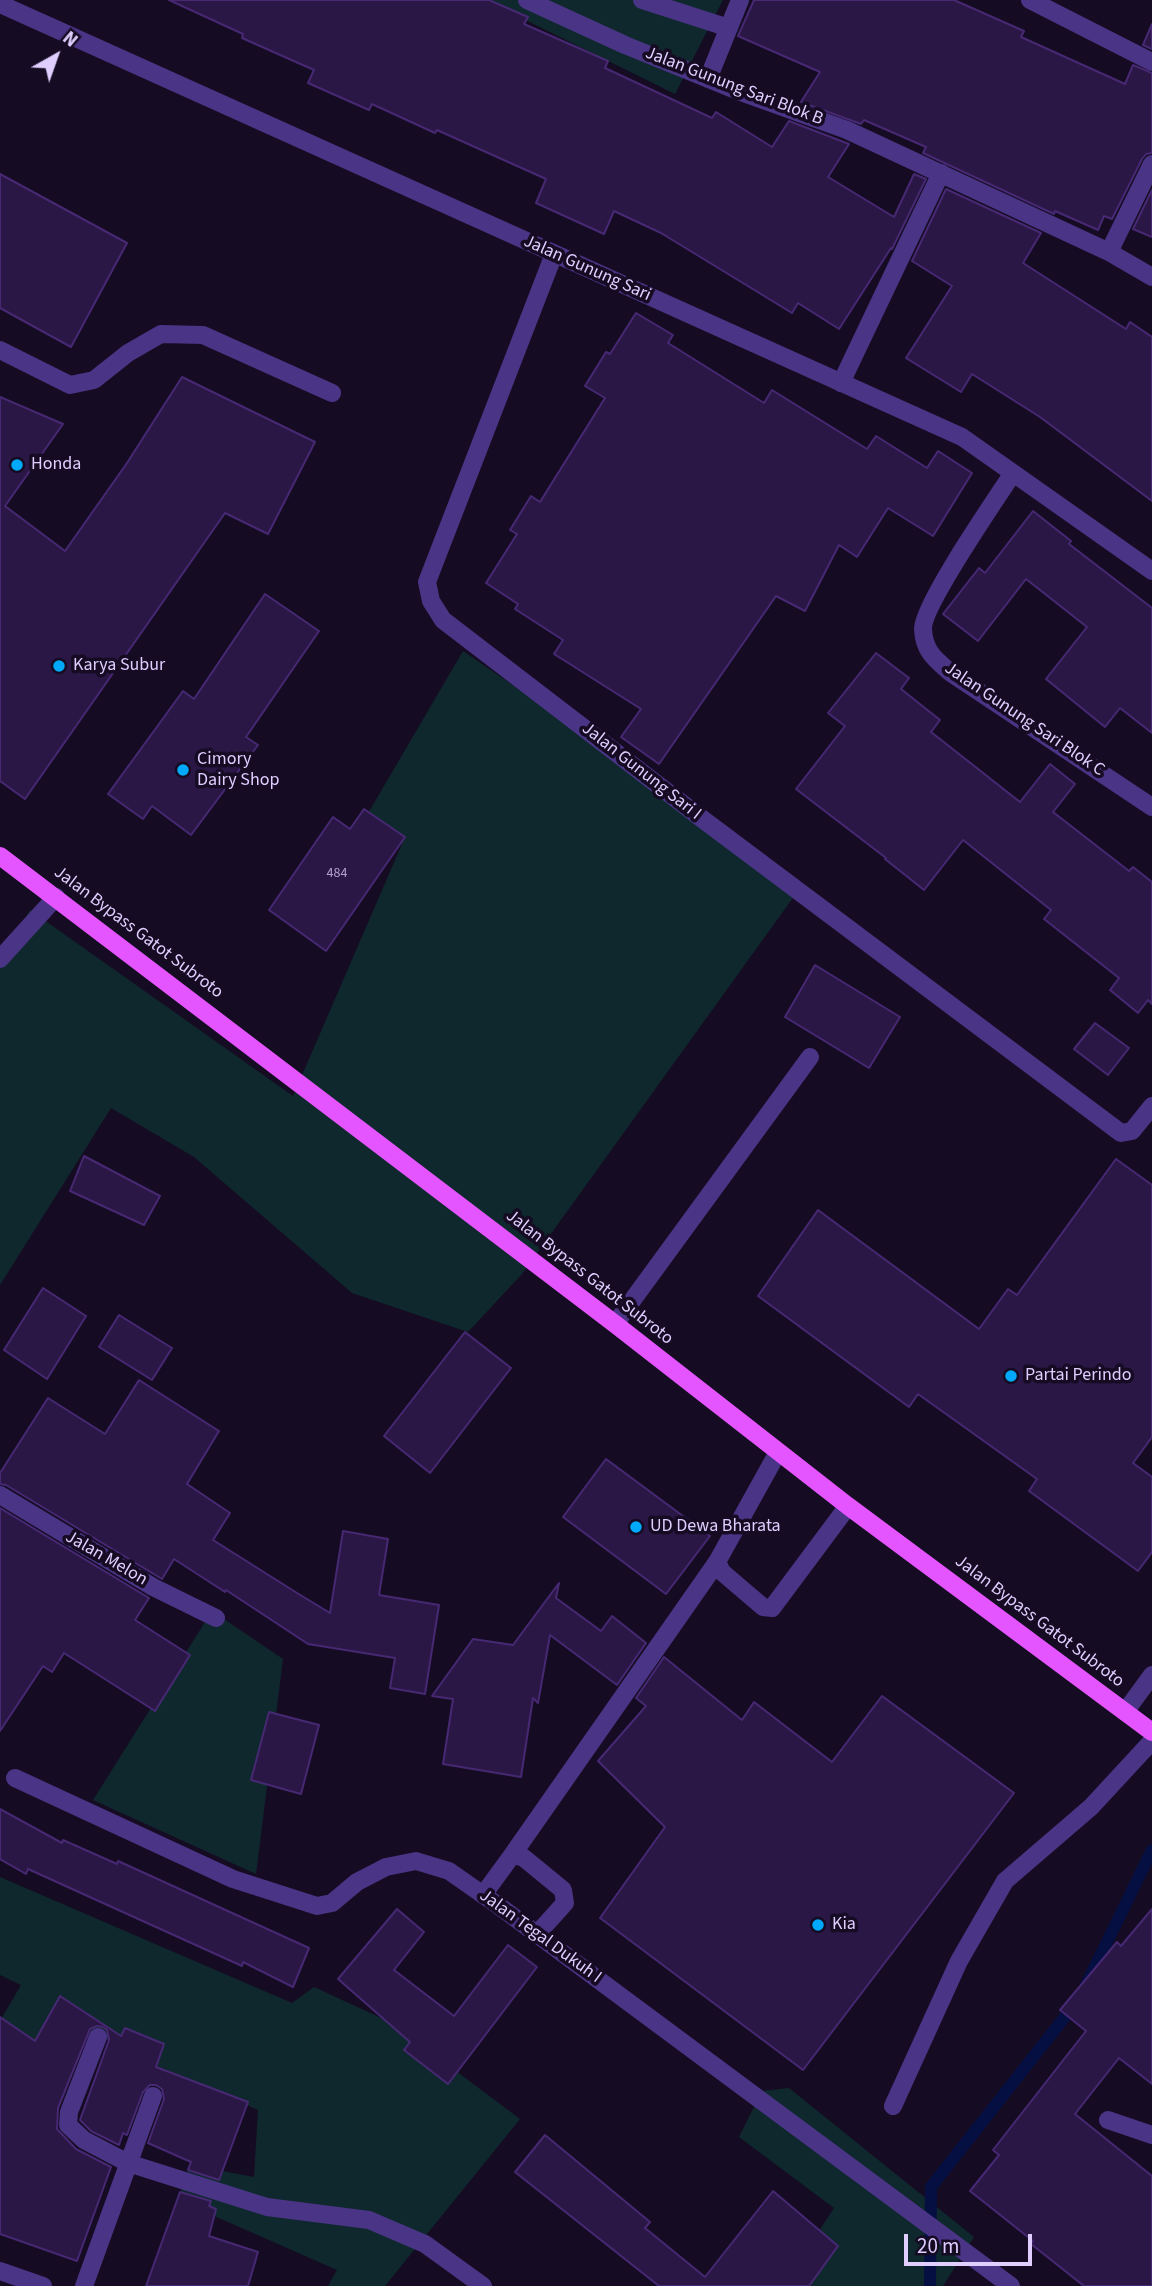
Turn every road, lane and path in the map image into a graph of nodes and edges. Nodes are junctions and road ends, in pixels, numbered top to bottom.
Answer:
1 (527, 0) edge
2 (642, 0) edge
3 (740, 0) edge
4 (1030, 0) edge
5 (0, 4) edge
6 (729, 28) junction
7 (1152, 62) edge
8 (708, 79) junction
9 (1152, 164) edge
10 (941, 173) junction
11 (1109, 252) junction
12 (554, 254) junction
13 (1152, 277) edge
14 (0, 350) edge
15 (841, 383) junction
16 (332, 393) dead end
17 (1013, 473) junction
18 (1152, 571) edge
19 (1152, 807) edge
20 (0, 856) edge
21 (56, 897) junction
22 (0, 959) edge
23 (810, 1056) dead end
24 (1152, 1106) edge
25 (615, 1324) junction
26 (778, 1452) junction
27 (0, 1495) edge
28 (848, 1506) junction
29 (717, 1562) junction
30 (216, 1618) dead end
31 (1152, 1675) edge
32 (1125, 1712) junction
33 (1152, 1732) edge
34 (1152, 1741) edge
35 (15, 1777) dead end
36 (513, 1854) junction
37 (483, 1895) junction
38 (537, 1934) junction
39 (98, 2037) dead end
40 (153, 2096) dead end
41 (893, 2106) dead end
42 (1108, 2120) dead end
43 (1152, 2135) edge
44 (128, 2163) junction
45 (0, 2271) edge
46 (43, 2286) edge
47 (84, 2286) edge
48 (483, 2286) edge
49 (1011, 2286) edge

1 - 8 street, Jalan Gunung Sari Blok B
2 - 6 street
3 - 6 street
4 - 7 street
5 - 12 street, Jalan Gunung Sari
6 - 8 street
8 - 10 street, Jalan Gunung Sari Blok B
9 - 11 street
10 - 11 street, Jalan Gunung Sari Blok B
10 - 15 street
11 - 13 street, Jalan Gunung Sari Blok B
12 - 15 street, Jalan Gunung Sari
12 - 24 street, Jalan Gunung Sari I
14 - 16 street
15 - 17 street, Jalan Gunung Sari
17 - 18 street, Jalan Gunung Sari
17 - 19 street, Jalan Gunung Sari Blok C
20 - 21 main road, Jalan Bypass Gatot Subroto
21 - 22 street
21 - 25 main road, Jalan Bypass Gatot Subroto
23 - 25 street
25 - 26 main road, Jalan Bypass Gatot Subroto
26 - 28 main road, Jalan Bypass Gatot Subroto
26 - 29 street
27 - 30 street, Jalan Melon
28 - 29 street
28 - 32 main road, Jalan Bypass Gatot Subroto
29 - 36 street
31 - 32 street
32 - 33 main road, Jalan Bypass Gatot Subroto
34 - 41 street
35 - 37 street, Jalan Tegal Dukuh I
36 - 37 street
36 - 38 street
37 - 38 street, Jalan Tegal Dukuh I
38 - 49 street, Jalan Tegal Dukuh I
39 - 44 street
40 - 44 street
42 - 43 street
44 - 47 street
44 - 48 street
45 - 46 street

